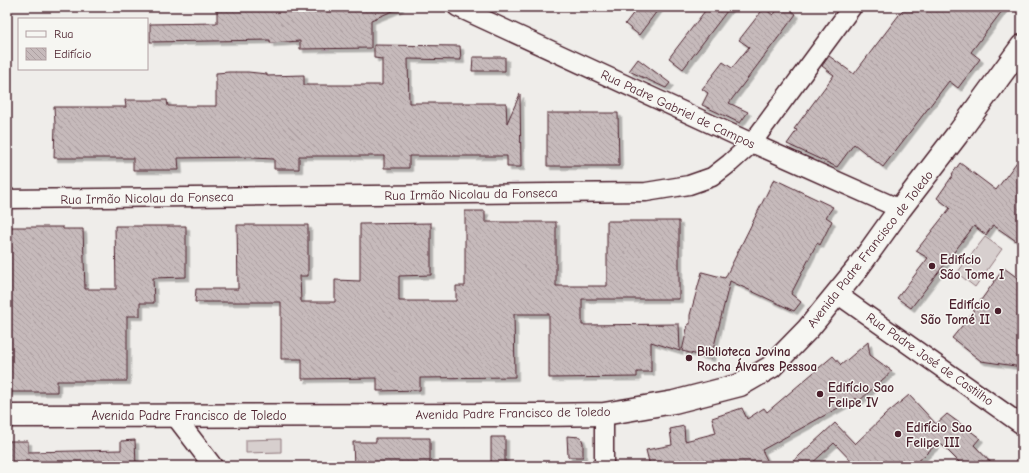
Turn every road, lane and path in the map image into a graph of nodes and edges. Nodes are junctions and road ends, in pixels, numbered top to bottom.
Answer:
1 (457, 7) edge
2 (852, 7) edge
3 (1022, 46) edge
4 (752, 143) junction
5 (7, 199) edge
6 (900, 209) junction
7 (837, 294) junction
8 (604, 414) junction
9 (174, 415) junction
10 (7, 416) edge
11 (1022, 425) edge
12 (213, 466) edge
13 (604, 466) edge

1 - 4 street, Rua Padre Gabriel de Campos
2 - 4 street, Rua Irmão Nicolau da Fonseca
3 - 6 street, Avenida Padre Francisco de Toledo
4 - 5 street, Rua Irmão Nicolau da Fonseca
4 - 6 street, Rua Padre Gabriel de Campos
6 - 7 street, Avenida Padre Francisco de Toledo
7 - 8 street, Avenida Padre Francisco de Toledo
7 - 11 street, Rua Padre José de Castilho
8 - 9 street, Avenida Padre Francisco de Toledo
8 - 13 street
9 - 10 street, Avenida Padre Francisco de Toledo
9 - 12 street

